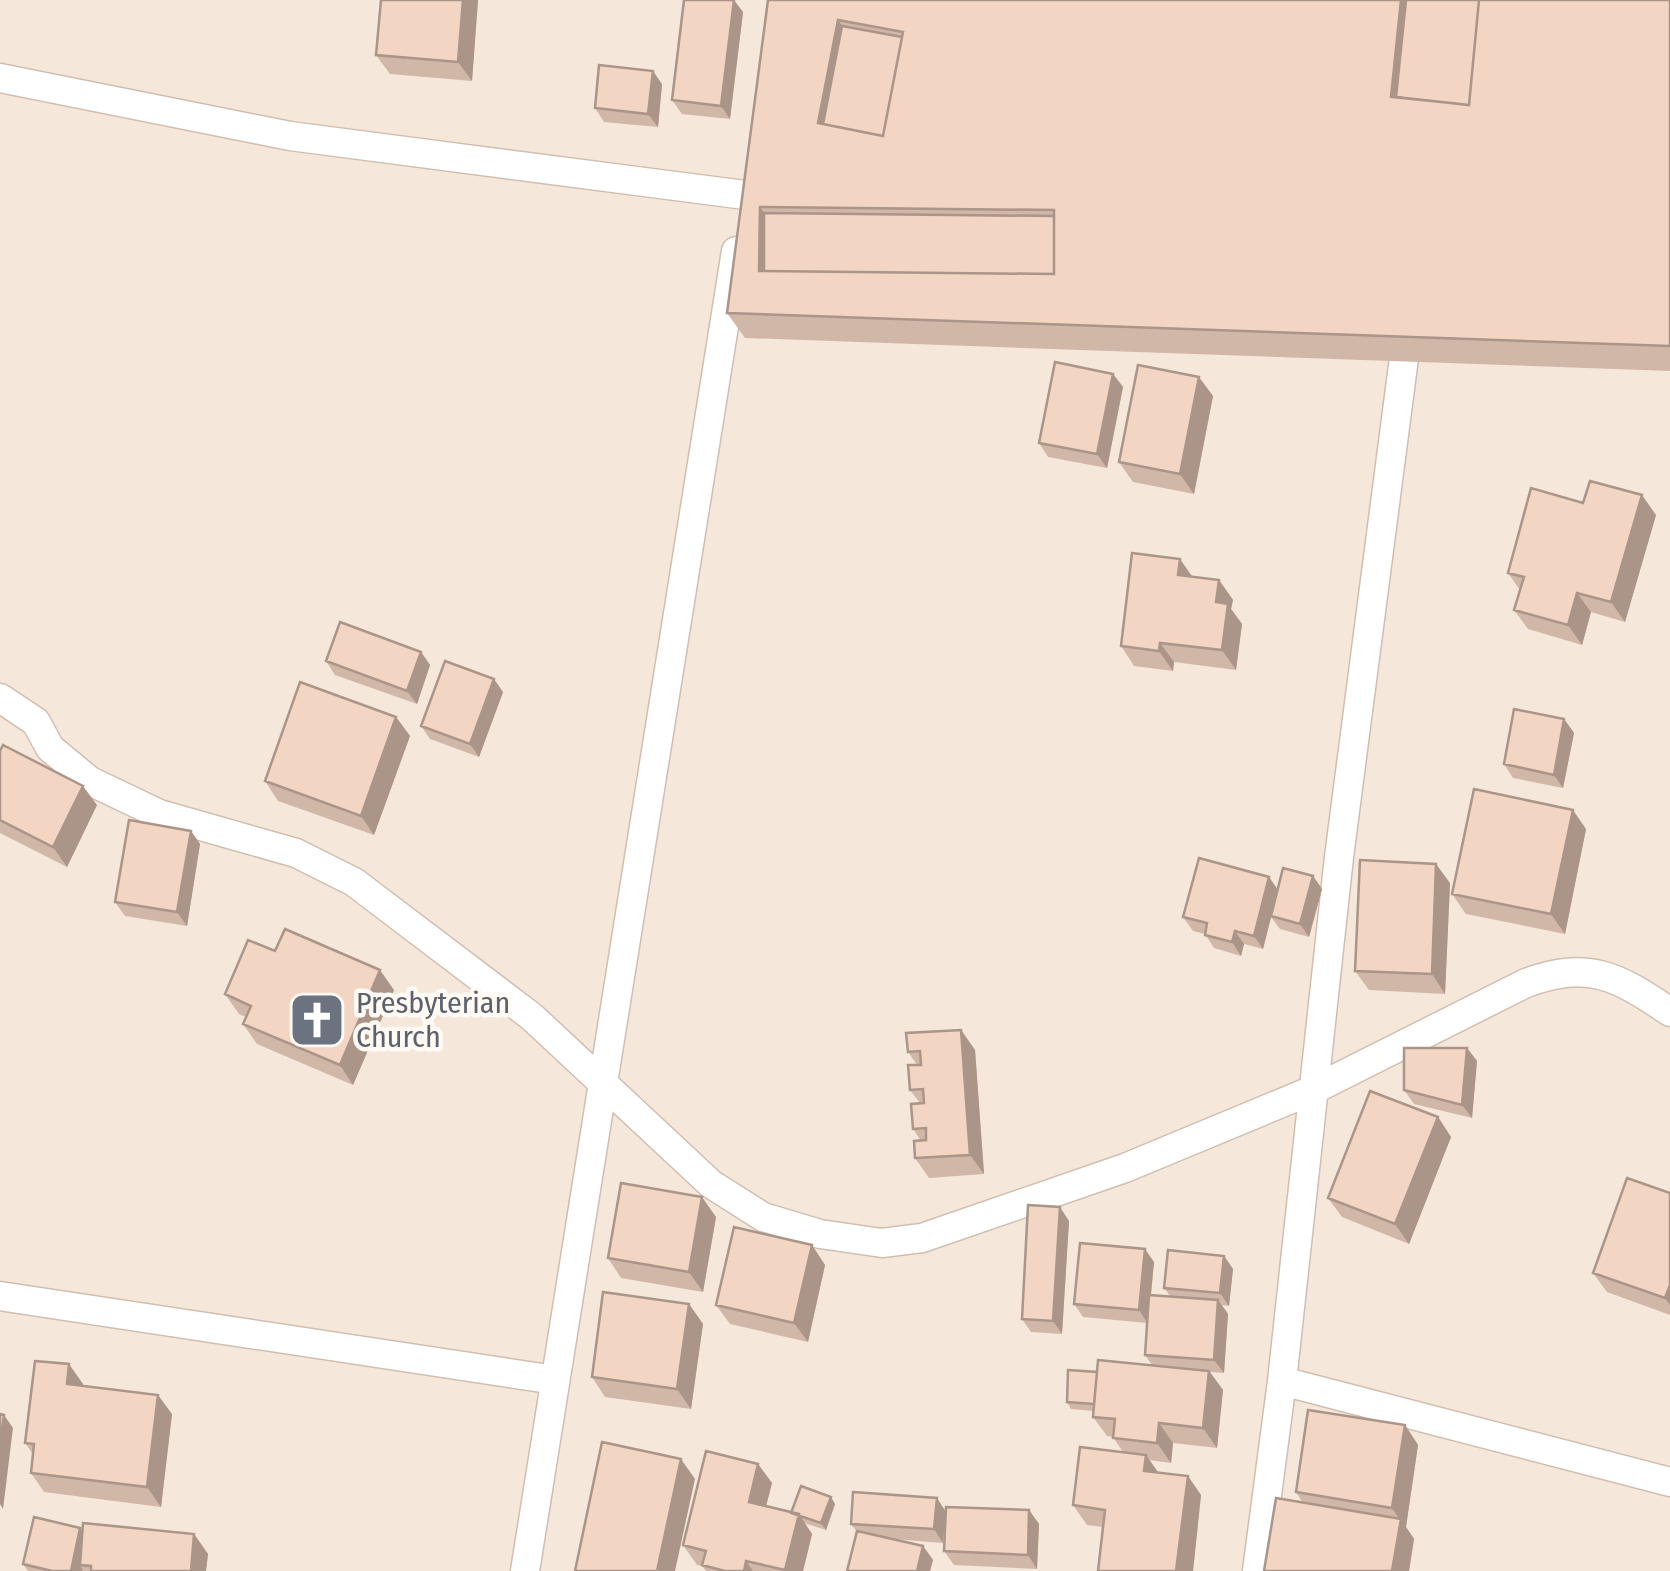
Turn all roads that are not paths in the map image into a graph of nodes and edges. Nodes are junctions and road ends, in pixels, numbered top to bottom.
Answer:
1 (0, 78) edge
2 (745, 195) junction
3 (805, 195) edge
4 (1411, 294) edge
5 (0, 698) edge
6 (1670, 1012) edge
7 (601, 1078) junction
8 (1313, 1090) junction
9 (0, 1296) edge
10 (554, 1380) junction
11 (1282, 1381) junction
12 (1670, 1482) edge
13 (524, 1571) edge
14 (1256, 1571) edge

1 - 2 street
2 - 3 street
2 - 7 street
4 - 8 street
5 - 7 street
6 - 8 street
7 - 8 street
7 - 10 street
8 - 11 street
9 - 10 street
10 - 13 street
11 - 12 street
11 - 14 street

